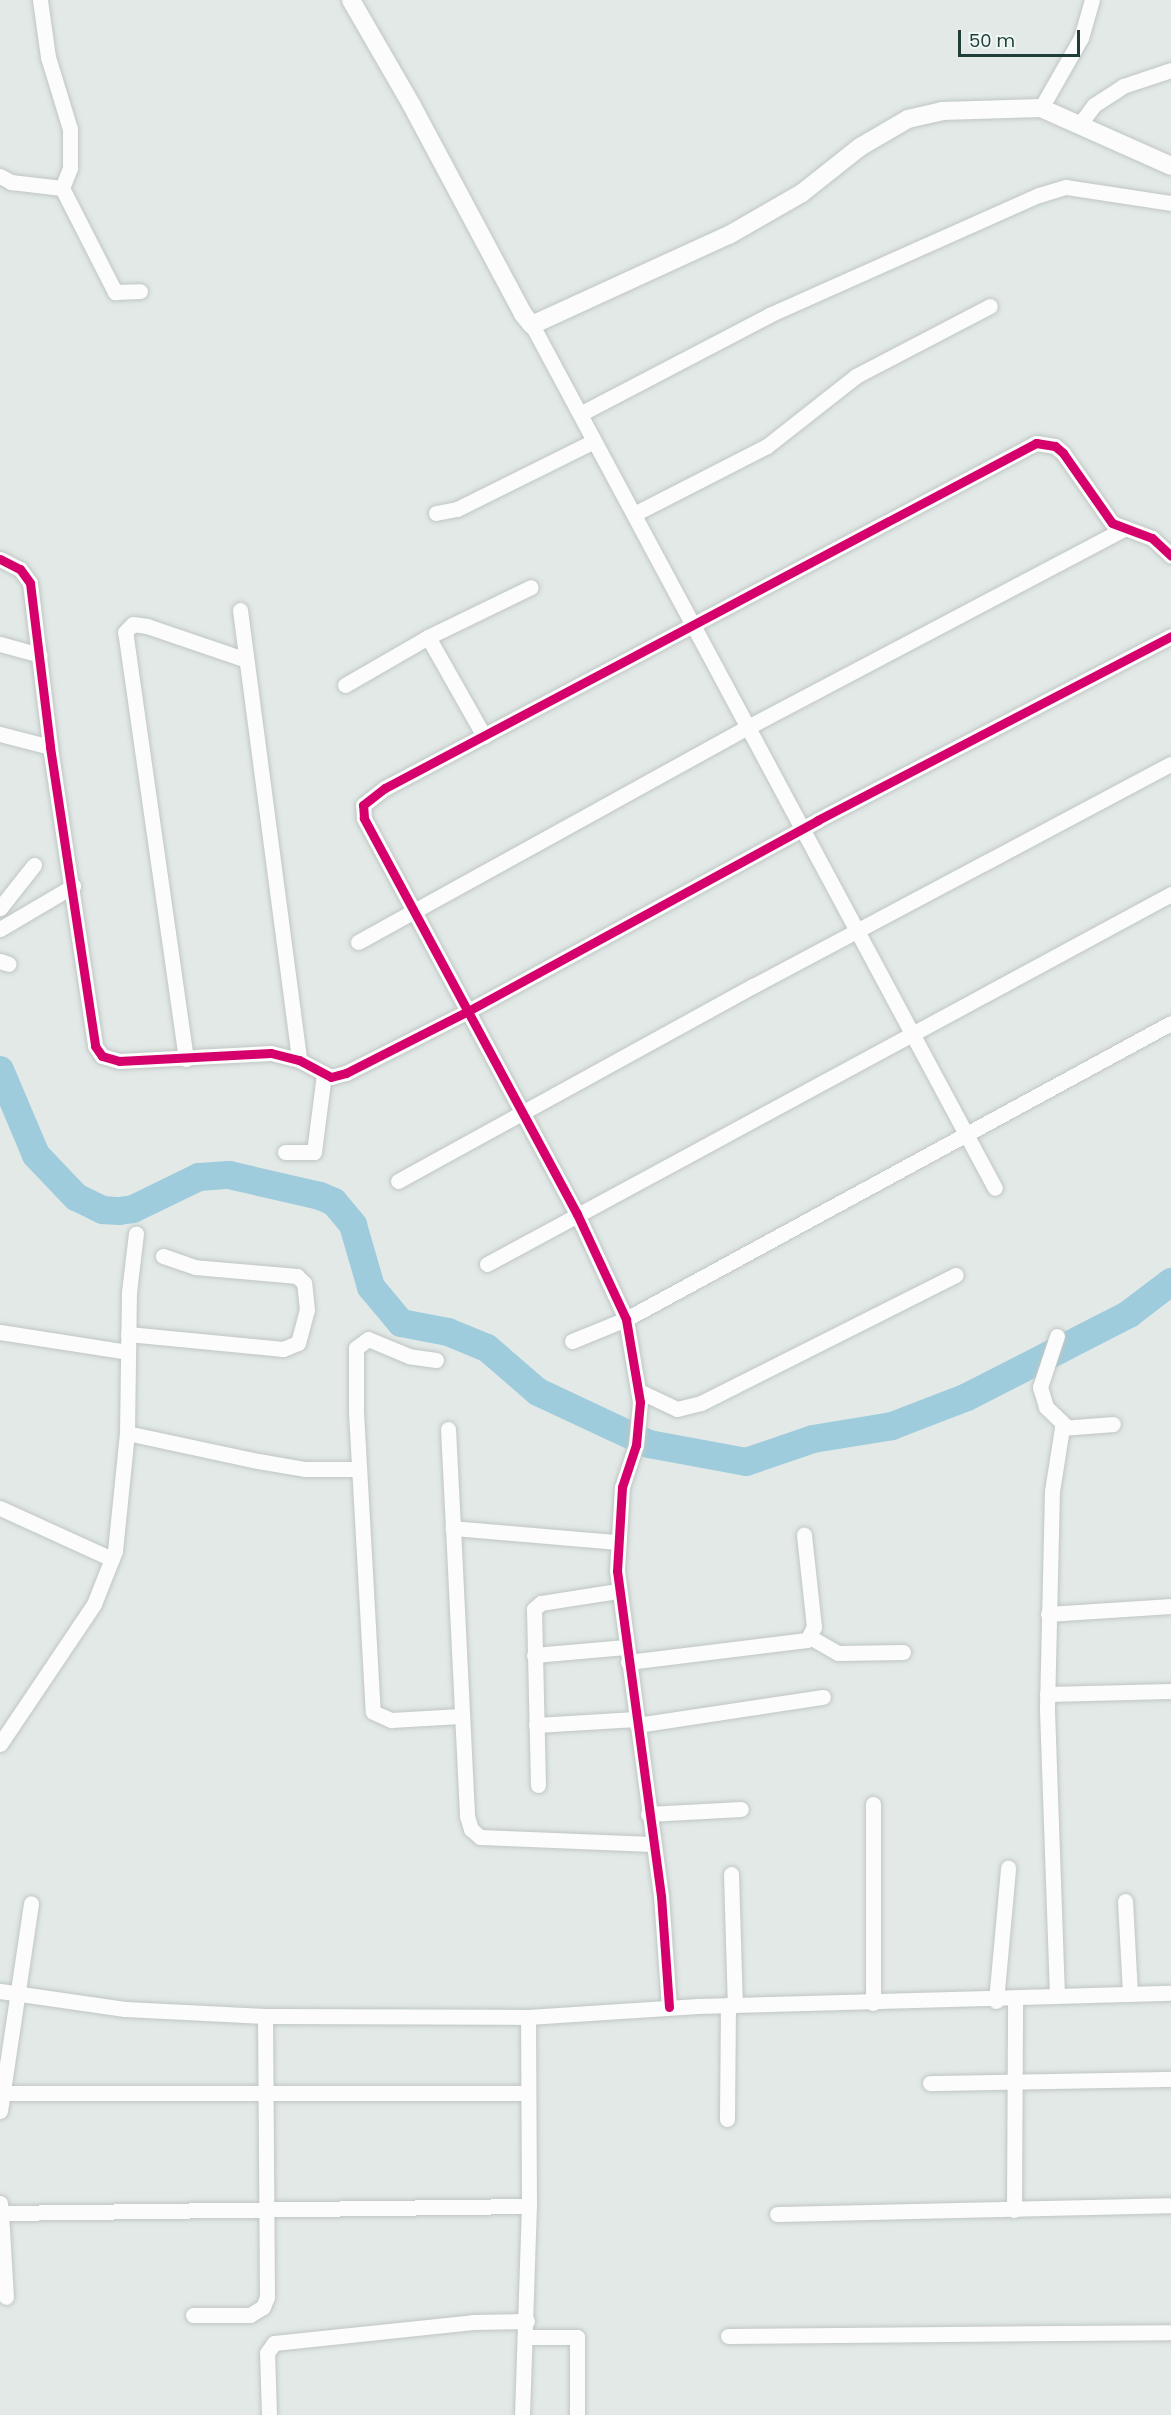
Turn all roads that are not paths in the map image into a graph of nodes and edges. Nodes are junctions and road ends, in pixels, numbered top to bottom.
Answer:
1 (40, 0) edge
2 (351, 0) edge
3 (1092, 0) edge
4 (1171, 70) edge
5 (1041, 108) junction
6 (1079, 125) junction
7 (1171, 165) edge
8 (0, 176) edge
9 (62, 188) junction
10 (1171, 203) edge
11 (140, 291) dead end
12 (990, 306) dead end
13 (532, 324) junction
14 (580, 414) junction
15 (594, 441) junction
16 (436, 513) dead end
17 (636, 513) junction
18 (1125, 528) junction
19 (1171, 556) edge
20 (0, 559) edge
21 (531, 587) dead end
22 (240, 610) dead end
23 (694, 624) junction
24 (1171, 636) edge
25 (428, 637) junction
26 (0, 644) edge
27 (40, 655) junction
28 (244, 659) junction
29 (345, 685) dead end
30 (748, 727) junction
31 (0, 734) edge
32 (484, 736) junction
33 (50, 747) junction
34 (1171, 764) edge
35 (802, 829) junction
36 (34, 865) dead end
37 (73, 886) junction
38 (1171, 894) edge
39 (0, 908) edge
40 (414, 910) junction
41 (0, 929) edge
42 (855, 931) junction
43 (358, 942) dead end
44 (470, 1010) junction
45 (1171, 1023) edge
46 (910, 1035) junction
47 (186, 1059) junction
48 (299, 1060) junction
49 (324, 1074) junction
50 (523, 1112) junction
51 (965, 1133) junction
52 (285, 1152) dead end
53 (398, 1181) dead end
54 (995, 1188) dead end
55 (577, 1214) junction
56 (136, 1233) dead end
57 (163, 1256) dead end
58 (487, 1263) dead end
59 (956, 1275) dead end
60 (626, 1319) junction
61 (0, 1332) edge
62 (128, 1334) junction
63 (1057, 1336) dead end
64 (572, 1341) dead end
65 (127, 1352) junction
66 (435, 1360) dead end
67 (639, 1397) junction
68 (1113, 1424) dead end
69 (1066, 1426) junction
70 (448, 1429) dead end
71 (127, 1433) junction
72 (359, 1469) junction
73 (0, 1508) edge
74 (453, 1528) junction
75 (804, 1535) dead end
76 (616, 1542) junction
77 (112, 1559) junction
78 (618, 1591) junction
79 (1171, 1606) edge
80 (1048, 1614) junction
81 (810, 1637) junction
82 (903, 1652) dead end
83 (534, 1655) junction
84 (627, 1655) junction
85 (1171, 1691) edge
86 (1047, 1694) junction
87 (823, 1696) dead end
88 (461, 1716) junction
89 (636, 1722) junction
90 (536, 1725) junction
91 (0, 1744) edge
92 (538, 1785) dead end
93 (873, 1804) dead end
94 (741, 1809) dead end
95 (648, 1814) junction
96 (652, 1844) junction
97 (1008, 1868) dead end
98 (731, 1874) dead end
99 (1125, 1901) dead end
100 (31, 1903) dead end
101 (0, 1991) edge
102 (1171, 1993) edge
103 (1130, 1994) junction
104 (16, 1995) junction
105 (1057, 1996) junction
106 (1015, 2000) junction
107 (996, 2001) junction
108 (873, 2003) junction
109 (731, 2005) junction
110 (669, 2007) junction
111 (265, 2016) junction
112 (528, 2017) junction
113 (1171, 2079) edge
114 (1016, 2082) junction
115 (930, 2083) dead end
116 (3, 2093) junction
117 (528, 2093) junction
118 (268, 2094) junction
119 (0, 2111) edge
120 (727, 2119) dead end
121 (1171, 2205) edge
122 (529, 2206) junction
123 (1, 2208) edge
124 (267, 2210) junction
125 (1014, 2210) junction
126 (777, 2214) dead end
127 (6, 2297) dead end
128 (193, 2315) dead end
129 (527, 2329) junction
130 (1171, 2332) edge
131 (728, 2336) dead end
132 (269, 2415) edge
133 (522, 2415) edge
134 (577, 2415) edge

1 - 9 street
2 - 13 street
3 - 5 street
4 - 6 street
5 - 6 street
5 - 13 street
6 - 7 street
8 - 9 street
9 - 11 street
10 - 14 street
12 - 17 street
13 - 14 street
14 - 15 street
15 - 16 street
15 - 17 street
17 - 23 street
18 - 19 street
18 - 23 street
18 - 30 street
20 - 27 street
21 - 25 street
22 - 28 street
23 - 30 street
23 - 32 street
24 - 35 street
25 - 29 street
25 - 32 street
26 - 27 street
27 - 33 street
28 - 47 street
28 - 48 street
30 - 35 street
30 - 40 street
31 - 33 street
32 - 40 street
33 - 37 street
34 - 42 street
35 - 42 street
35 - 44 street
36 - 39 street
37 - 41 street
37 - 47 street
38 - 46 street
40 - 43 street
40 - 44 street
42 - 46 street
42 - 50 street
44 - 49 street
44 - 50 street
45 - 51 street
46 - 51 street
46 - 55 street
47 - 48 street
48 - 49 street
49 - 52 street
50 - 53 street
50 - 55 street
51 - 54 street
51 - 60 street
55 - 58 street
55 - 60 street
56 - 62 street
57 - 62 street
59 - 67 street
60 - 64 street
60 - 67 street
61 - 65 street
62 - 65 street
63 - 69 street
65 - 71 street
66 - 72 street
67 - 76 street
68 - 69 street
69 - 80 street
70 - 74 street
71 - 72 street
71 - 77 street
72 - 88 street
73 - 77 street
74 - 76 street
74 - 88 street
75 - 81 street
76 - 78 street
77 - 91 street
78 - 83 street
78 - 84 street
79 - 80 street
80 - 86 street
81 - 82 street
81 - 84 street
83 - 84 street
83 - 90 street
84 - 89 street
85 - 86 street
86 - 105 street
87 - 89 street
88 - 96 street
89 - 90 street
89 - 95 street
90 - 92 street
93 - 108 street
94 - 95 street
95 - 96 street
96 - 110 street
97 - 107 street
98 - 109 street
99 - 103 street
100 - 104 street
101 - 104 street
102 - 103 street
103 - 105 street
104 - 111 street
104 - 116 street
105 - 106 street
106 - 107 street
106 - 114 street
107 - 108 street
108 - 109 street
109 - 110 street
109 - 120 street
110 - 112 street
111 - 112 street
111 - 118 street
112 - 117 street
113 - 114 street
114 - 115 street
114 - 125 street
116 - 118 street
116 - 119 street
117 - 118 street
117 - 122 street
118 - 124 street
121 - 125 street
122 - 124 street
122 - 129 street
123 - 124 street
123 - 127 street
124 - 128 street
125 - 126 street
129 - 132 street
129 - 133 street
129 - 134 street
130 - 131 street

